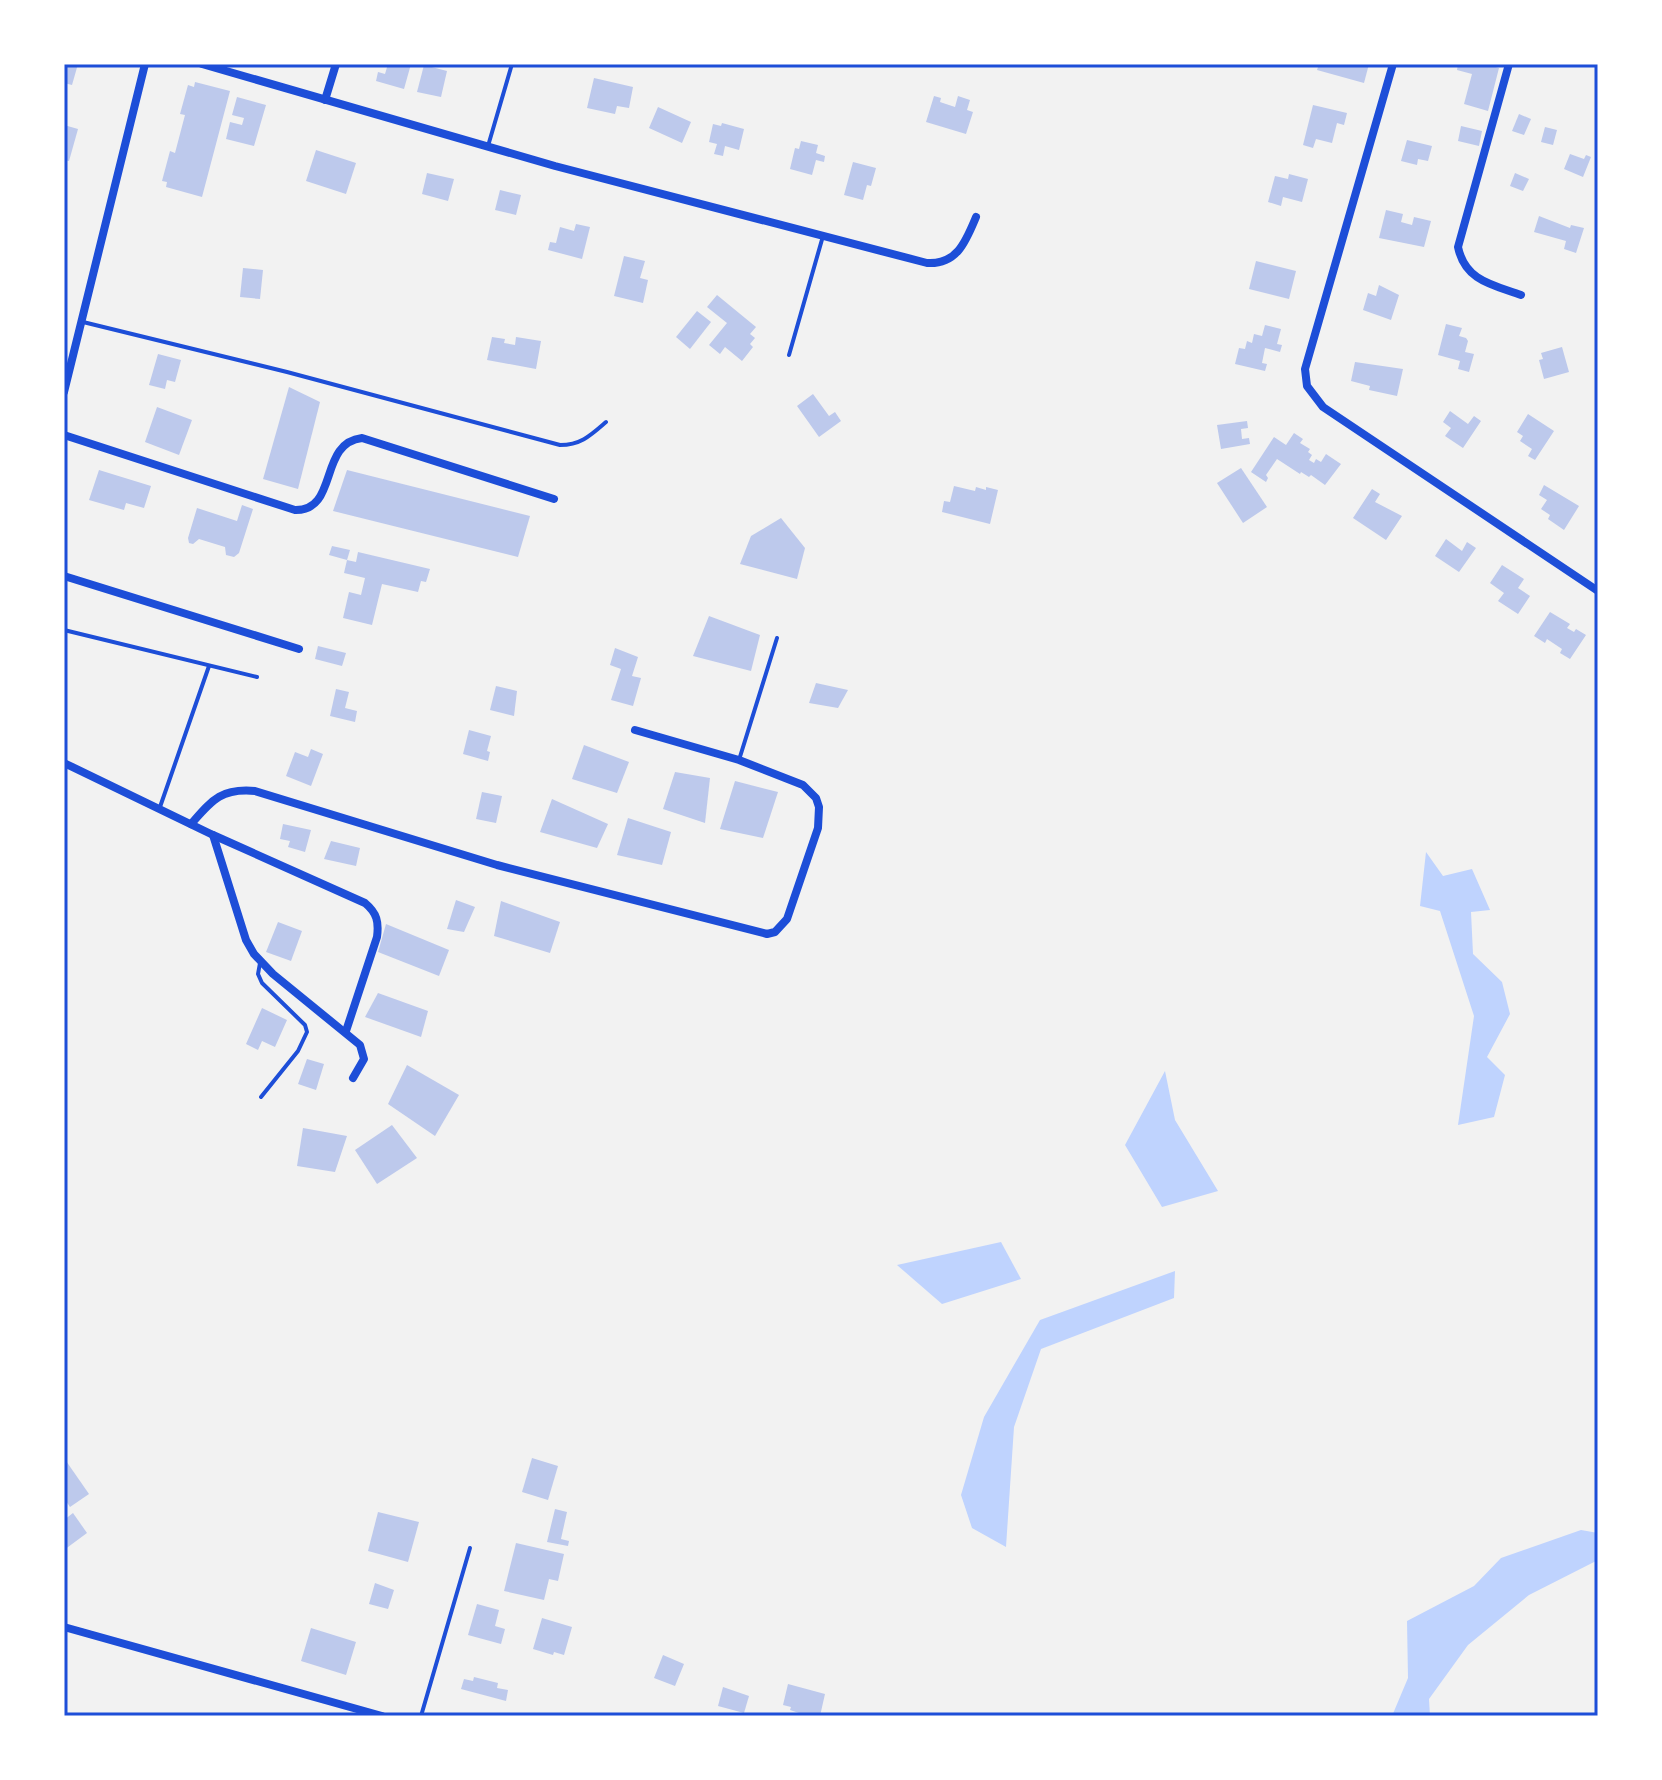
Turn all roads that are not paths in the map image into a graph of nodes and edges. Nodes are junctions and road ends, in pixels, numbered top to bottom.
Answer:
1 (145, 64) edge
2 (202, 64) edge
3 (336, 64) edge
4 (512, 64) edge
5 (1393, 64) edge
6 (1509, 64) edge
7 (325, 100) junction
8 (488, 146) junction
9 (976, 217) dead end
10 (823, 236) junction
11 (1521, 295) dead end
12 (83, 322) junction
13 (789, 355) dead end
14 (64, 392) edge
15 (606, 422) dead end
16 (64, 435) edge
17 (554, 499) dead end
18 (64, 576) edge
19 (1598, 591) edge
20 (64, 630) edge
21 (777, 638) dead end
22 (299, 649) dead end
23 (209, 666) junction
24 (257, 677) dead end
25 (635, 730) dead end
26 (739, 760) junction
27 (64, 763) edge
28 (159, 808) junction
29 (191, 824) junction
30 (213, 835) junction
31 (260, 961) junction
32 (346, 1031) junction
33 (353, 1078) dead end
34 (261, 1097) dead end
35 (470, 1548) dead end
36 (64, 1627) edge
37 (382, 1716) edge
38 (421, 1716) edge

1 - 12 street
2 - 7 street
3 - 7 street
4 - 8 lane
5 - 19 street
6 - 11 street
7 - 8 street
8 - 10 street
9 - 10 street
10 - 13 lane
12 - 14 street
12 - 15 lane
16 - 17 street
18 - 22 street
20 - 23 lane
21 - 26 lane
23 - 24 lane
23 - 28 lane
25 - 26 street
26 - 29 street
27 - 28 street
28 - 29 street
29 - 30 street
30 - 31 street
30 - 32 street
31 - 32 street
31 - 34 lane
32 - 33 street
35 - 38 lane
36 - 37 street

